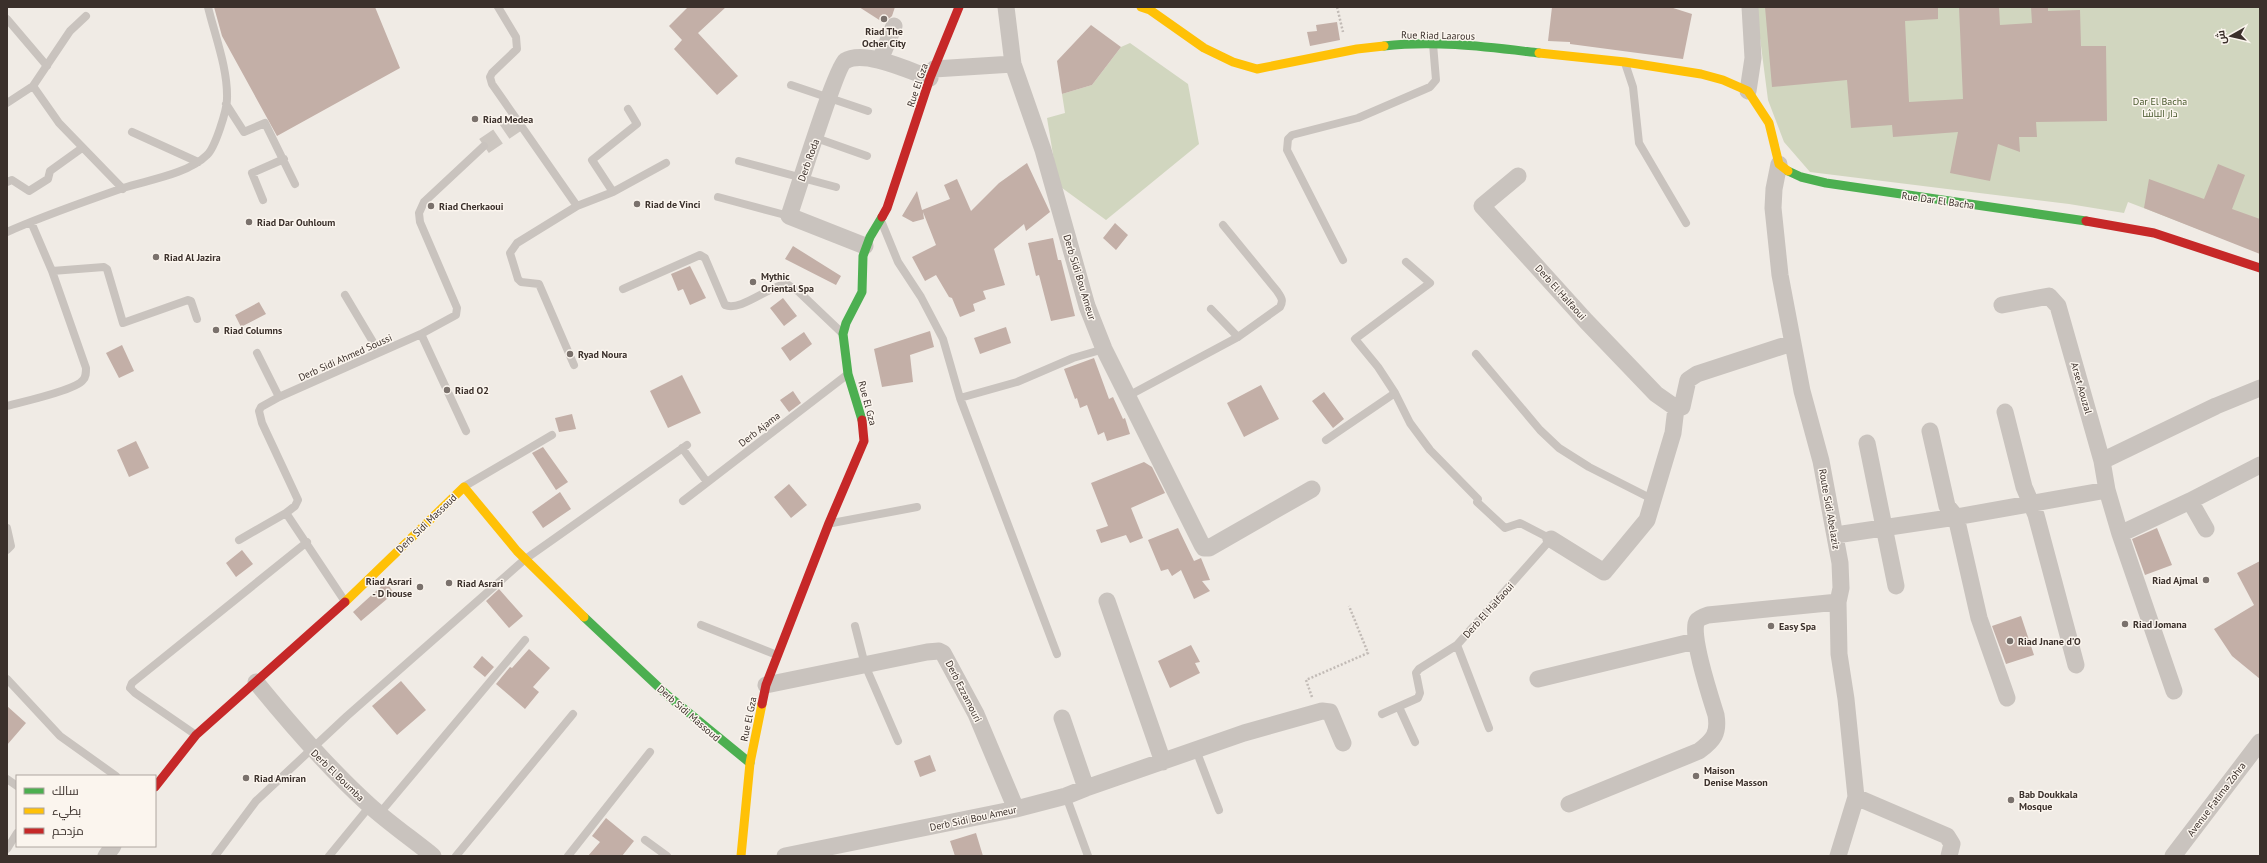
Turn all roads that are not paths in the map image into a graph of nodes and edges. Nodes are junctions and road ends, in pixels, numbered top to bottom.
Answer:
1 (208, 7) edge
2 (498, 7) edge
3 (959, 7) edge
4 (1006, 7) edge
5 (1141, 7) edge
6 (1750, 7) edge
7 (86, 16) dead end
8 (7, 19) edge
9 (894, 26) dead end
10 (1432, 44) junction
11 (880, 60) junction
12 (1625, 62) junction
13 (1013, 64) junction
14 (46, 66) junction
15 (932, 73) junction
16 (791, 85) dead end
17 (33, 86) junction
18 (1748, 91) junction
19 (828, 97) junction
20 (7, 103) edge
21 (226, 104) junction
22 (628, 109) dead end
23 (868, 111) dead end
24 (132, 132) dead end
25 (816, 138) junction
26 (484, 146) tunnel mouth
27 (82, 148) junction
28 (867, 156) dead end
29 (284, 159) junction
30 (739, 161) dead end
31 (198, 162) junction
32 (666, 163) dead end
33 (1779, 164) junction
34 (1518, 176) dead end
35 (801, 177) junction
36 (7, 182) edge
37 (295, 184) dead end
38 (836, 186) dead end
39 (123, 189) junction
40 (613, 192) junction
41 (718, 197) dead end
42 (263, 200) dead end
43 (577, 206) junction
44 (789, 216) junction
45 (881, 220) junction
46 (31, 222) junction
47 (1686, 223) dead end
48 (1223, 225) dead end
49 (7, 232) edge
50 (866, 246) junction
51 (1343, 260) dead end
52 (1406, 262) dead end
53 (2260, 268) edge
54 (52, 271) junction
55 (623, 289) dead end
56 (345, 295) dead end
57 (2002, 305) dead end
58 (1211, 309) dead end
59 (196, 319) dead end
60 (421, 334) junction
61 (843, 334) junction
62 (1238, 337) junction
63 (1792, 343) junction
64 (1104, 349) junction
65 (379, 352) junction
66 (257, 353) dead end
67 (1476, 354) dead end
68 (574, 365) dead end
69 (848, 374) junction
70 (2260, 388) edge
71 (1395, 393) junction
72 (1128, 396) junction
73 (279, 397) junction
74 (960, 398) junction
75 (7, 406) edge
76 (1676, 408) junction
77 (2005, 412) dead end
78 (466, 431) dead end
79 (1930, 431) dead end
80 (552, 435) dead end
81 (1326, 440) dead end
82 (1867, 443) dead end
83 (2102, 461) junction
84 (2260, 465) edge
85 (707, 482) junction
86 (464, 487) junction
87 (1312, 489) dead end
88 (2106, 490) junction
89 (1654, 500) junction
90 (683, 501) dead end
91 (2190, 501) junction
92 (2032, 504) junction
93 (917, 507) dead end
94 (286, 513) junction
95 (1956, 517) junction
96 (829, 523) junction
97 (1884, 527) junction
98 (7, 528) edge
99 (2206, 529) dead end
100 (2120, 534) junction
101 (1836, 535) junction
102 (1551, 539) junction
103 (239, 540) dead end
104 (307, 542) junction
105 (7, 550) edge
106 (524, 560) junction
107 (1896, 586) dead end
108 (1107, 601) dead end
109 (345, 602) junction
110 (1838, 602) junction
111 (701, 625) dead end
112 (855, 626) dead end
113 (525, 640) dead end
114 (1695, 641) junction
115 (1457, 645) junction
116 (1057, 654) dead end
117 (778, 655) junction
118 (865, 665) junction
119 (2076, 665) dead end
120 (7, 679) edge
121 (1538, 679) dead end
122 (256, 682) junction
123 (766, 686) junction
124 (2174, 691) dead end
125 (2007, 698) dead end
126 (1399, 707) junction
127 (573, 714) dead end
128 (1382, 714) dead end
129 (1062, 718) dead end
130 (1490, 728) dead end
131 (196, 735) junction
132 (898, 741) dead end
133 (1415, 742) dead end
134 (2260, 742) edge
135 (1343, 743) dead end
136 (312, 749) junction
137 (1196, 750) junction
138 (650, 752) dead end
139 (1163, 762) junction
140 (750, 763) junction
141 (115, 775) edge
142 (7, 779) edge
143 (16, 785) edge
144 (156, 786) edge
145 (1086, 788) junction
146 (1066, 796) junction
147 (1856, 797) junction
148 (1569, 804) dead end
149 (1016, 809) junction
150 (375, 810) junction
151 (1219, 810) dead end
152 (16, 835) edge
153 (644, 840) dead end
154 (7, 849) edge
155 (2177, 854) edge
156 (215, 856) edge
157 (329, 856) edge
158 (433, 856) edge
159 (456, 856) edge
160 (568, 856) edge
161 (667, 856) edge
162 (740, 856) edge
163 (785, 856) edge
164 (1088, 856) edge
165 (1838, 856) edge
166 (1949, 856) edge

1 - 21 lane
2 - 43 lane
3 - 15 street, Rue El Gza
4 - 13 street, Derb Sidi Bou Ameur
5 - 10 street, Rue Riad Laarous
6 - 18 street
7 - 14 lane
8 - 14 lane
9 - 11 street
10 - 12 street, Rue Riad Laarous
10 - 51 lane
11 - 15 street, Derb Roda
11 - 19 street, Derb Roda
12 - 18 street, Rue Riad Laarous
12 - 47 lane
13 - 15 street
13 - 64 street, Derb Sidi Bou Ameur
14 - 17 lane
15 - 45 street, Rue El Gza
16 - 19 lane
17 - 20 lane
17 - 27 lane
18 - 33 street
19 - 23 lane
19 - 25 street, Derb Roda
21 - 29 lane
21 - 31 lane
22 - 40 lane
24 - 31 lane
25 - 28 lane
25 - 35 street, Derb Roda
26 - 60 lane, Derb Sidi Ahmed Soussi
27 - 36 lane
27 - 39 lane
29 - 37 lane
29 - 42 lane
30 - 35 lane
31 - 39 lane
32 - 40 lane
33 - 53 street, Rue Dar El Bacha
33 - 63 street, Route Sidi Abelaziz
34 - 76 street, Derb El Halfaoui
35 - 38 lane
35 - 44 street, Derb Roda
39 - 46 lane
40 - 43 lane
41 - 44 lane
43 - 68 lane
44 - 50 street
45 - 50 street, Rue El Gza
45 - 74 lane
46 - 49 lane
46 - 54 lane
48 - 62 lane
50 - 61 street, Rue El Gza
52 - 71 lane
54 - 59 lane
54 - 75 lane
55 - 61 lane
56 - 65 lane
57 - 83 street, Arset Aouzal
58 - 62 lane
60 - 65 lane, Derb Sidi Ahmed Soussi
60 - 78 lane
61 - 69 street, Rue El Gza
62 - 72 lane
63 - 76 street
63 - 101 street, Route Sidi Abelaziz
64 - 72 street, Derb Sidi Bou Ameur
64 - 74 lane
65 - 73 lane, Derb Sidi Ahmed Soussi
66 - 73 lane
67 - 89 lane
69 - 85 lane, Derb Ajama
69 - 96 street, Rue El Gza
70 - 83 street
71 - 81 lane
71 - 102 lane
72 - 87 street, Derb Sidi Bou Ameur
73 - 94 lane, Derb Sidi Ahmed Soussi
74 - 116 lane
76 - 89 street
77 - 92 street
79 - 95 street
80 - 86 lane
82 - 97 street
83 - 88 street, Arset Aouzal
84 - 91 street
85 - 90 lane, Derb Ajama
85 - 106 lane
86 - 106 street, Derb Sidi Massoud
86 - 109 street, Derb Sidi Massoud
88 - 92 street
88 - 100 street, Arset Aouzal
89 - 102 street
91 - 99 street
91 - 100 street
92 - 95 street
92 - 119 street
93 - 96 lane
94 - 103 lane
94 - 104 lane
95 - 97 street
95 - 125 street
96 - 117 street, Rue El Gza
97 - 101 street
97 - 107 street
98 - 105 lane
100 - 124 street, Arset Aouzal
101 - 110 street, Route Sidi Abelaziz
102 - 115 lane, Derb El Halfaoui
104 - 109 lane
104 - 131 lane
106 - 136 lane
106 - 140 street, Derb Sidi Massoud
108 - 139 street
109 - 122 street, Derb Sidi Massoud
110 - 114 street
110 - 147 street, Route Sidi Abelaziz
111 - 117 lane
112 - 118 lane
113 - 150 lane
114 - 121 street
114 - 148 street
115 - 126 lane, Derb El Halfaoui
115 - 130 lane, Derb El Halfaoui
117 - 123 street, Rue El Gza
118 - 123 street, Derb Ezzamouri
118 - 132 lane
118 - 149 street, Derb Ezzamouri
120 - 141 lane
122 - 131 street, Derb Sidi Massoud
122 - 136 street, Derb El Boumba
123 - 140 street, Rue El Gza
126 - 128 lane, Derb El Halfaoui
126 - 133 lane
127 - 159 lane
129 - 145 street
131 - 144 street, Derb Sidi Massoud
134 - 155 street, Avenue Fatima Zohra
135 - 137 street, Derb Sidi Bou Ameur
136 - 150 street, Derb El Boumba
136 - 156 lane
137 - 139 street, Derb Sidi Bou Ameur
137 - 151 lane
138 - 160 lane
139 - 145 street, Derb Sidi Bou Ameur
140 - 162 street, Rue El Gza
142 - 143 lane
145 - 146 street, Derb Sidi Bou Ameur
146 - 149 street, Derb Sidi Bou Ameur
146 - 164 lane
147 - 165 street, Route Sidi Abelaziz
147 - 166 street
149 - 163 street, Derb Sidi Bou Ameur
150 - 157 lane
150 - 158 street, Derb El Boumba
152 - 154 lane
153 - 161 lane

